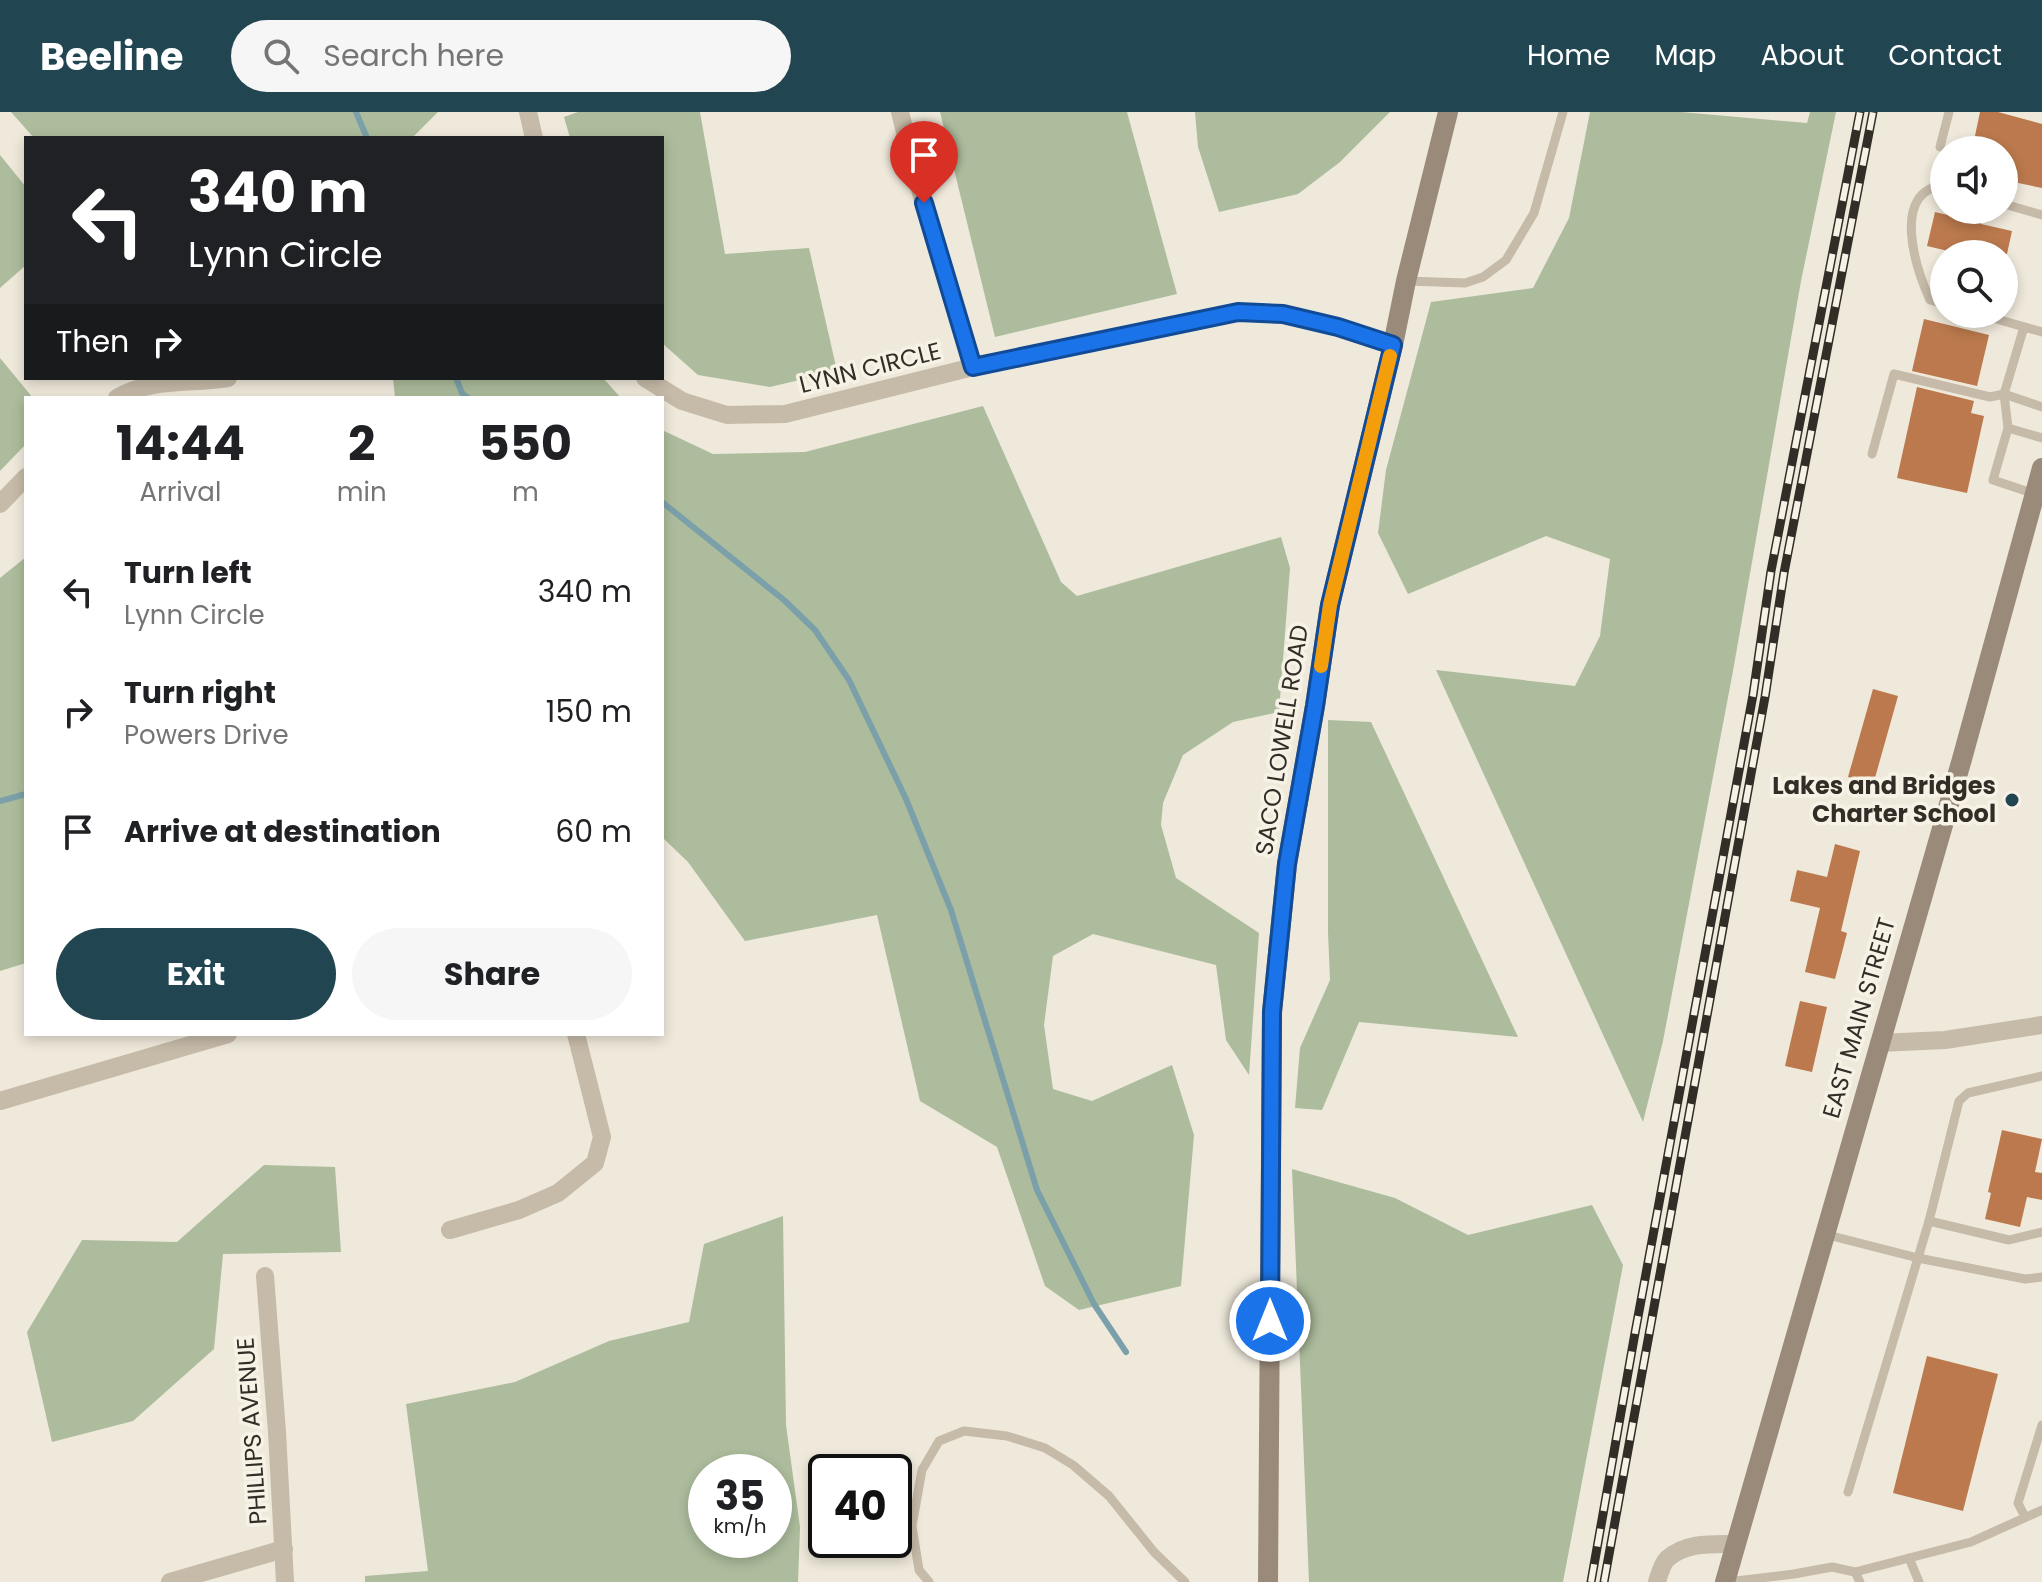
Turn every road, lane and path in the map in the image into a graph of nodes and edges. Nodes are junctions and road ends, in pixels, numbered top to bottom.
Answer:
1 (528, 112) edge
2 (900, 112) edge
3 (1448, 112) edge
4 (1563, 112) edge
5 (1949, 112) edge
6 (534, 136) edge
7 (1943, 136) edge
8 (1930, 190) edge
9 (2018, 208) edge
10 (2042, 215) edge
11 (1406, 281) junction
12 (1930, 300) edge
13 (2018, 325) edge
14 (2024, 327) junction
15 (2042, 332) edge
16 (1393, 345) junction
17 (973, 367) junction
18 (218, 380) edge
19 (648, 380) edge
20 (2004, 394) junction
21 (120, 396) edge
22 (2042, 407) edge
23 (2008, 428) junction
24 (2042, 438) edge
25 (1872, 454) dead end
26 (2042, 468) edge
27 (24, 479) edge
28 (2035, 494) junction
29 (0, 504) edge
30 (2042, 1025) edge
31 (221, 1036) edge
32 (577, 1036) edge
33 (1879, 1043) junction
34 (2042, 1076) edge
35 (0, 1101) edge
36 (1929, 1221) junction
37 (450, 1230) dead end
38 (2042, 1232) edge
39 (1824, 1234) junction
40 (1918, 1258) junction
41 (265, 1276) dead end
42 (2042, 1277) edge
43 (2042, 1425) edge
44 (1848, 1492) dead end
45 (2042, 1510) edge
46 (2025, 1517) junction
47 (1735, 1544) junction
48 (284, 1549) junction
49 (1909, 1558) junction
50 (1857, 1577) edge
51 (170, 1582) edge
52 (285, 1582) edge
53 (929, 1582) edge
54 (1185, 1582) edge
55 (1268, 1582) edge
56 (1657, 1582) edge
57 (1725, 1582) edge
58 (1919, 1582) edge

1 - 6 street
2 - 17 street
3 - 11 street, SACO LOWELL ROAD
4 - 11 lane
5 - 7 lane
8 - 12 lane
9 - 10 lane
11 - 16 street, SACO LOWELL ROAD
13 - 14 lane
14 - 15 lane
14 - 20 lane
16 - 17 street, LYNN CIRCLE
16 - 55 street, SACO LOWELL ROAD
17 - 19 street, LYNN CIRCLE
18 - 21 street
20 - 22 lane
20 - 23 lane
20 - 25 lane
23 - 24 lane
23 - 28 lane
26 - 28 street, EAST MAIN STREET
27 - 29 street
28 - 33 street, EAST MAIN STREET
30 - 33 street
31 - 35 street
32 - 37 street
33 - 39 street, EAST MAIN STREET
34 - 36 lane
36 - 38 lane
36 - 40 lane
39 - 40 lane
39 - 47 street, EAST MAIN STREET
40 - 42 lane
40 - 44 lane
41 - 48 street, PHILLIPS AVENUE
43 - 46 lane
45 - 46 lane
46 - 49 lane
47 - 56 street
47 - 57 street, EAST MAIN STREET
48 - 51 street
48 - 52 street, PHILLIPS AVENUE
49 - 50 lane
49 - 58 lane
50 - 57 lane
53 - 54 lane

